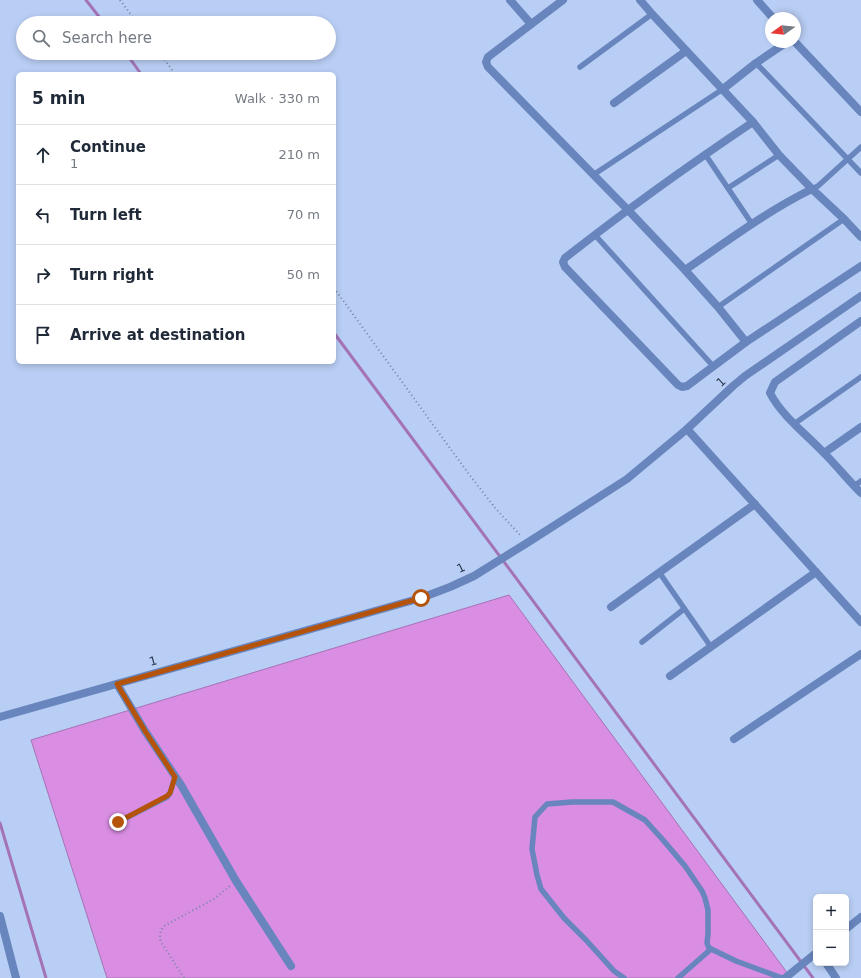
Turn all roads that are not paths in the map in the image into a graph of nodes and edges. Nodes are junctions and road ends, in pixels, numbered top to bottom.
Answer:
1 (510, 0) edge
2 (563, 0) edge
3 (640, 0) edge
4 (757, 0) edge
5 (768, 12) edge
6 (652, 14) junction
7 (531, 24) junction
8 (779, 48) edge
9 (801, 48) edge
10 (686, 51) junction
11 (756, 63) junction
12 (580, 67) dead end
13 (723, 90) junction
14 (614, 103) dead end
15 (861, 112) edge
16 (753, 122) junction
17 (861, 147) edge
18 (705, 154) junction
19 (779, 155) junction
20 (848, 159) junction
21 (861, 173) edge
22 (593, 175) junction
23 (728, 188) junction
24 (812, 189) junction
25 (628, 210) junction
26 (844, 219) junction
27 (752, 224) junction
28 (595, 235) junction
29 (861, 237) edge
30 (861, 266) edge
31 (685, 270) junction
32 (861, 296) edge
33 (718, 307) junction
34 (861, 321) edge
35 (746, 342) junction
36 (713, 366) junction
37 (861, 377) edge
38 (794, 424) junction
39 (861, 427) edge
40 (687, 429) junction
41 (824, 453) junction
42 (861, 481) edge
43 (854, 486) junction
44 (861, 493) edge
45 (755, 504) junction
46 (659, 572) junction
47 (816, 572) junction
48 (611, 607) dead end
49 (684, 609) junction
50 (861, 622) edge
51 (642, 642) dead end
52 (711, 647) junction
53 (861, 654) edge
54 (670, 676) dead end
55 (117, 684) junction
56 (0, 717) edge
57 (734, 738) dead end
58 (175, 777) junction
59 (118, 822) dead end
60 (0, 916) edge
61 (861, 917) edge
62 (849, 927) edge
63 (711, 949) junction
64 (813, 956) edge
65 (291, 966) dead end
66 (828, 966) edge
67 (16, 978) edge
68 (624, 978) edge
69 (678, 978) edge
70 (782, 978) edge
71 (785, 978) edge
72 (836, 978) edge

1 - 7 street
2 - 7 street
3 - 6 street
4 - 5 street
6 - 10 street
6 - 12 lane
7 - 22 street
8 - 11 street
9 - 15 street
10 - 13 street
10 - 14 street
11 - 13 street
11 - 20 lane
13 - 16 street
13 - 22 lane
16 - 18 street
16 - 19 street
17 - 20 lane
18 - 23 lane
18 - 25 street
19 - 23 lane
19 - 24 street
20 - 21 lane
20 - 24 lane
22 - 25 street
23 - 27 lane
24 - 26 street
24 - 27 street
25 - 28 street
25 - 31 street
26 - 29 street
26 - 33 lane
27 - 31 street
28 - 36 lane
28 - 36 street
30 - 35 street
31 - 33 street
32 - 40 street, 1
33 - 35 street
34 - 38 street
35 - 36 street
37 - 38 lane
38 - 41 street
39 - 41 street
40 - 45 street
40 - 55 street, 1
41 - 43 street
42 - 43 lane
43 - 44 street
45 - 46 street
45 - 47 street
46 - 48 street
46 - 49 lane
47 - 50 street
47 - 52 street
49 - 51 lane
49 - 52 lane
52 - 54 street
53 - 57 street
55 - 56 street, 1
55 - 58 street
58 - 59 lane
58 - 65 street
60 - 67 street
61 - 62 street
63 - 68 lane
63 - 69 lane
63 - 70 lane
64 - 71 street
66 - 72 street

